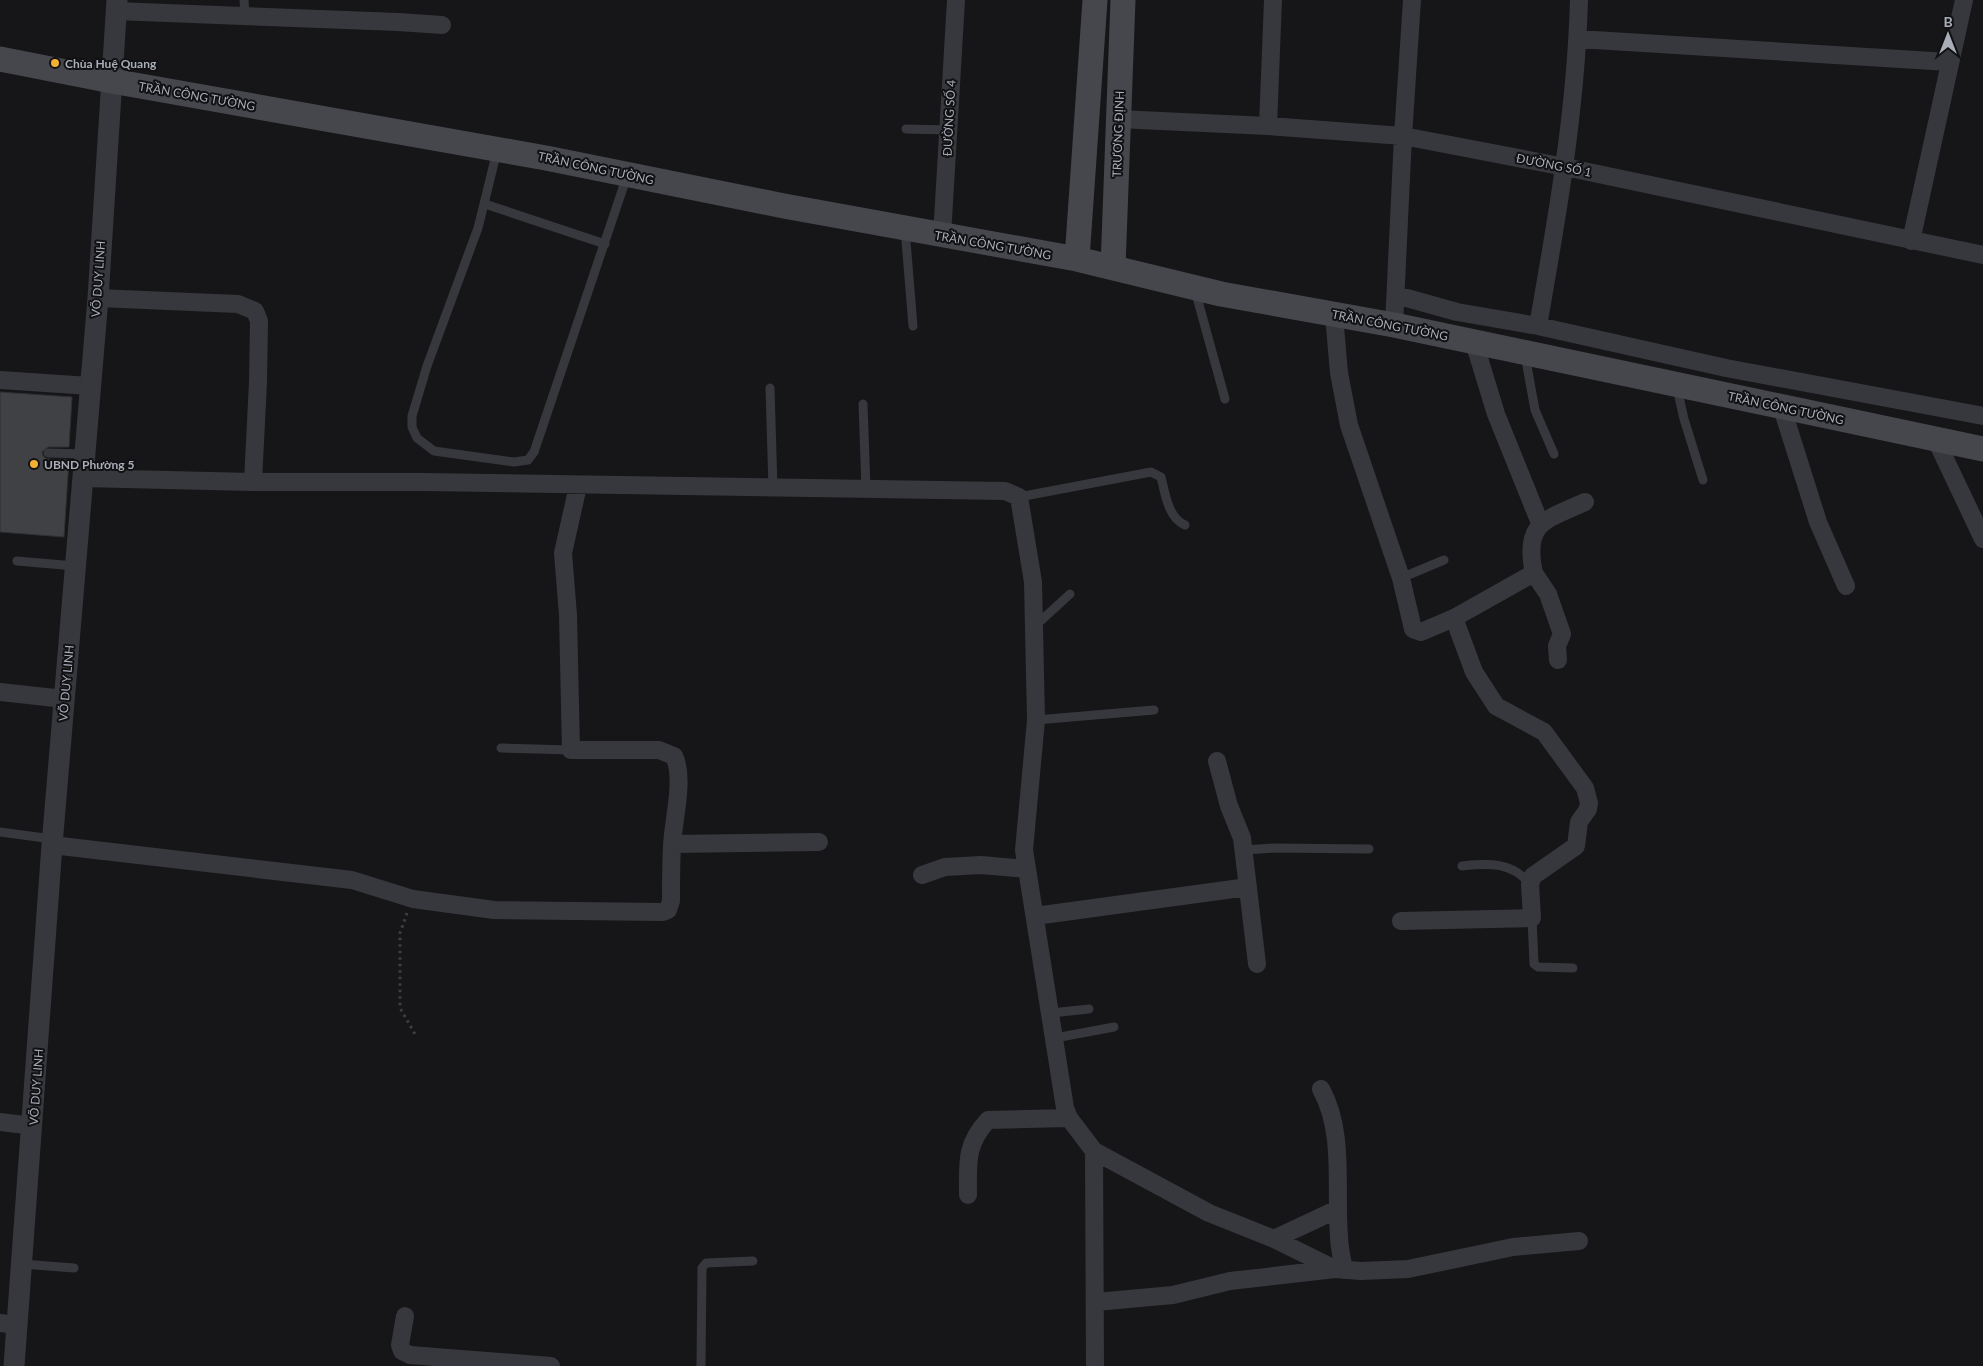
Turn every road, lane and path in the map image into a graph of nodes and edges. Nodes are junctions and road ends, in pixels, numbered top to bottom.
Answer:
1 (956, 0) edge
2 (1095, 0) edge
3 (1123, 0) edge
4 (1273, 0) edge
5 (1412, 0) edge
6 (1579, 0) edge
7 (1964, 0) edge
8 (117, 6) edge
9 (244, 8) edge
10 (442, 25) dead end
11 (1578, 39) junction
12 (0, 59) edge
13 (1949, 62) junction
14 (112, 81) junction
15 (1118, 119) junction
16 (1268, 126) junction
17 (906, 129) dead end
18 (948, 130) junction
19 (1403, 136) junction
20 (498, 149) junction
21 (1565, 167) junction
22 (628, 174) junction
23 (485, 204) junction
24 (905, 229) junction
25 (942, 236) junction
26 (1911, 241) junction
27 (605, 244) junction
28 (1983, 255) edge
29 (1077, 259) junction
30 (1113, 268) junction
31 (1194, 288) junction
32 (1396, 295) junction
33 (98, 298) junction
34 (1334, 314) junction
35 (1394, 325) junction
36 (913, 326) dead end
37 (1538, 326) junction
38 (1474, 342) junction
39 (1524, 353) junction
40 (0, 380) edge
41 (1676, 385) junction
42 (90, 386) junction
43 (770, 388) dead end
44 (1224, 399) dead end
45 (863, 404) dead end
46 (1782, 408) junction
47 (1983, 416) edge
48 (1936, 440) junction
49 (1983, 449) edge
50 (48, 453) dead end
51 (84, 454) junction
52 (1554, 454) dead end
53 (82, 478) junction
54 (1703, 480) dead end
55 (253, 482) junction
56 (578, 486) junction
57 (773, 488) junction
58 (866, 489) junction
59 (1020, 497) junction
60 (1585, 502) dead end
61 (1540, 523) junction
62 (1185, 525) dead end
63 (1983, 539) edge
64 (1444, 560) dead end
65 (17, 561) dead end
66 (75, 566) junction
67 (1534, 573) junction
68 (1401, 578) junction
69 (1846, 586) dead end
70 (1070, 594) dead end
71 (1454, 618) junction
72 (1034, 628) junction
73 (1558, 660) dead end
74 (0, 692) edge
75 (64, 700) junction
76 (1154, 710) dead end
77 (1036, 720) junction
78 (501, 748) dead end
79 (571, 750) junction
80 (1218, 761) dead end
81 (0, 832) edge
82 (52, 842) junction
83 (819, 842) dead end
84 (672, 844) junction
85 (1369, 849) dead end
86 (1244, 850) junction
87 (1462, 866) dead end
88 (1027, 869) junction
89 (922, 875) dead end
90 (1530, 884) junction
91 (1248, 887) junction
92 (413, 899) junction
93 (1035, 916) junction
94 (1532, 918) junction
95 (1401, 921) dead end
96 (1257, 964) dead end
97 (1573, 968) dead end
98 (1089, 1008) dead end
99 (1051, 1013) junction
100 (1114, 1027) dead end
101 (415, 1034) dead end
102 (1055, 1038) junction
103 (1321, 1089) dead end
104 (1069, 1118) junction
105 (0, 1122) edge
106 (33, 1126) junction
107 (1094, 1151) junction
108 (968, 1195) dead end
109 (1338, 1208) junction
110 (1274, 1239) junction
111 (1579, 1241) dead end
112 (753, 1261) dead end
113 (21, 1264) junction
114 (74, 1268) dead end
115 (1340, 1269) junction
116 (1096, 1302) junction
117 (405, 1316) dead end
118 (8, 1324) edge
119 (14, 1366) edge
120 (551, 1366) edge
121 (701, 1366) edge
122 (1095, 1366) edge

1 - 18 street, ĐƯỜNG SỐ 4
2 - 29 main road
3 - 15 main road, TRƯƠNG ĐỊNH
4 - 16 street
5 - 19 street
6 - 11 street
7 - 13 street
8 - 9 street
8 - 14 street, VÕ DUY LINH
9 - 10 street
11 - 13 street
11 - 21 street
12 - 14 main road, TRẦN CÔNG TƯỜNG
13 - 26 street
14 - 20 main road, TRẦN CÔNG TƯỜNG
14 - 33 street, VÕ DUY LINH
15 - 16 street, ĐƯỜNG SỐ 1
15 - 30 main road, TRƯƠNG ĐỊNH
16 - 19 street, ĐƯỜNG SỐ 1
17 - 18 lane
18 - 25 street, ĐƯỜNG SỐ 4
19 - 21 street, ĐƯỜNG SỐ 1
19 - 32 street
20 - 22 main road, TRẦN CÔNG TƯỜNG
20 - 23 lane
21 - 26 street, ĐƯỜNG SỐ 1
21 - 37 street
22 - 24 main road, TRẦN CÔNG TƯỜNG
22 - 27 lane
23 - 27 lane
23 - 27 lane
24 - 25 main road, TRẦN CÔNG TƯỜNG
24 - 36 lane
25 - 29 main road, TRẦN CÔNG TƯỜNG
26 - 28 street, ĐƯỜNG SỐ 1
29 - 30 main road, TRẦN CÔNG TƯỜNG
30 - 31 main road, TRẦN CÔNG TƯỜNG
31 - 34 main road, TRẦN CÔNG TƯỜNG
31 - 44 lane
32 - 35 street
32 - 37 street
33 - 42 street, VÕ DUY LINH
33 - 55 street
34 - 35 main road, TRẦN CÔNG TƯỜNG
34 - 68 street
35 - 38 main road, TRẦN CÔNG TƯỜNG
37 - 47 street
38 - 39 main road, TRẦN CÔNG TƯỜNG
38 - 61 street
39 - 41 main road, TRẦN CÔNG TƯỜNG
39 - 52 lane
40 - 42 street
41 - 46 main road, TRẦN CÔNG TƯỜNG
41 - 54 lane
42 - 51 street, VÕ DUY LINH
43 - 57 lane
45 - 58 lane
46 - 48 main road, TRẦN CÔNG TƯỜNG
46 - 69 street
48 - 49 main road, TRẦN CÔNG TƯỜNG
48 - 63 street
50 - 51 lane
51 - 53 street, VÕ DUY LINH
53 - 55 street
53 - 66 street, VÕ DUY LINH
55 - 56 street
56 - 57 street
56 - 79 street
57 - 58 street
58 - 59 street
59 - 62 lane
59 - 72 street
60 - 61 street
61 - 67 street
64 - 68 lane
65 - 66 lane
66 - 75 street, VÕ DUY LINH
67 - 71 street
67 - 73 street
68 - 71 street
70 - 72 lane
71 - 90 street
72 - 77 street
74 - 75 street
75 - 82 street, VÕ DUY LINH
76 - 77 lane
77 - 88 street
78 - 79 lane
79 - 84 street
80 - 86 street
81 - 82 lane
82 - 92 street
82 - 106 street, VÕ DUY LINH
83 - 84 street
84 - 92 street
85 - 86 lane
86 - 91 street
87 - 90 lane
88 - 89 street
88 - 93 street
90 - 94 street
91 - 93 street
91 - 96 street
92 - 101 path
93 - 99 street
94 - 95 street
94 - 97 lane
98 - 99 lane
99 - 102 street
100 - 102 lane
102 - 104 street
103 - 109 street
104 - 107 street
104 - 108 street
105 - 106 street
106 - 113 street, VÕ DUY LINH
107 - 110 street
107 - 116 street
109 - 110 street
109 - 115 street
110 - 115 street
111 - 115 street
112 - 121 lane
113 - 114 lane
113 - 118 street, VÕ DUY LINH
115 - 116 street
116 - 122 street
117 - 120 street
118 - 119 street, VÕ DUY LINH

